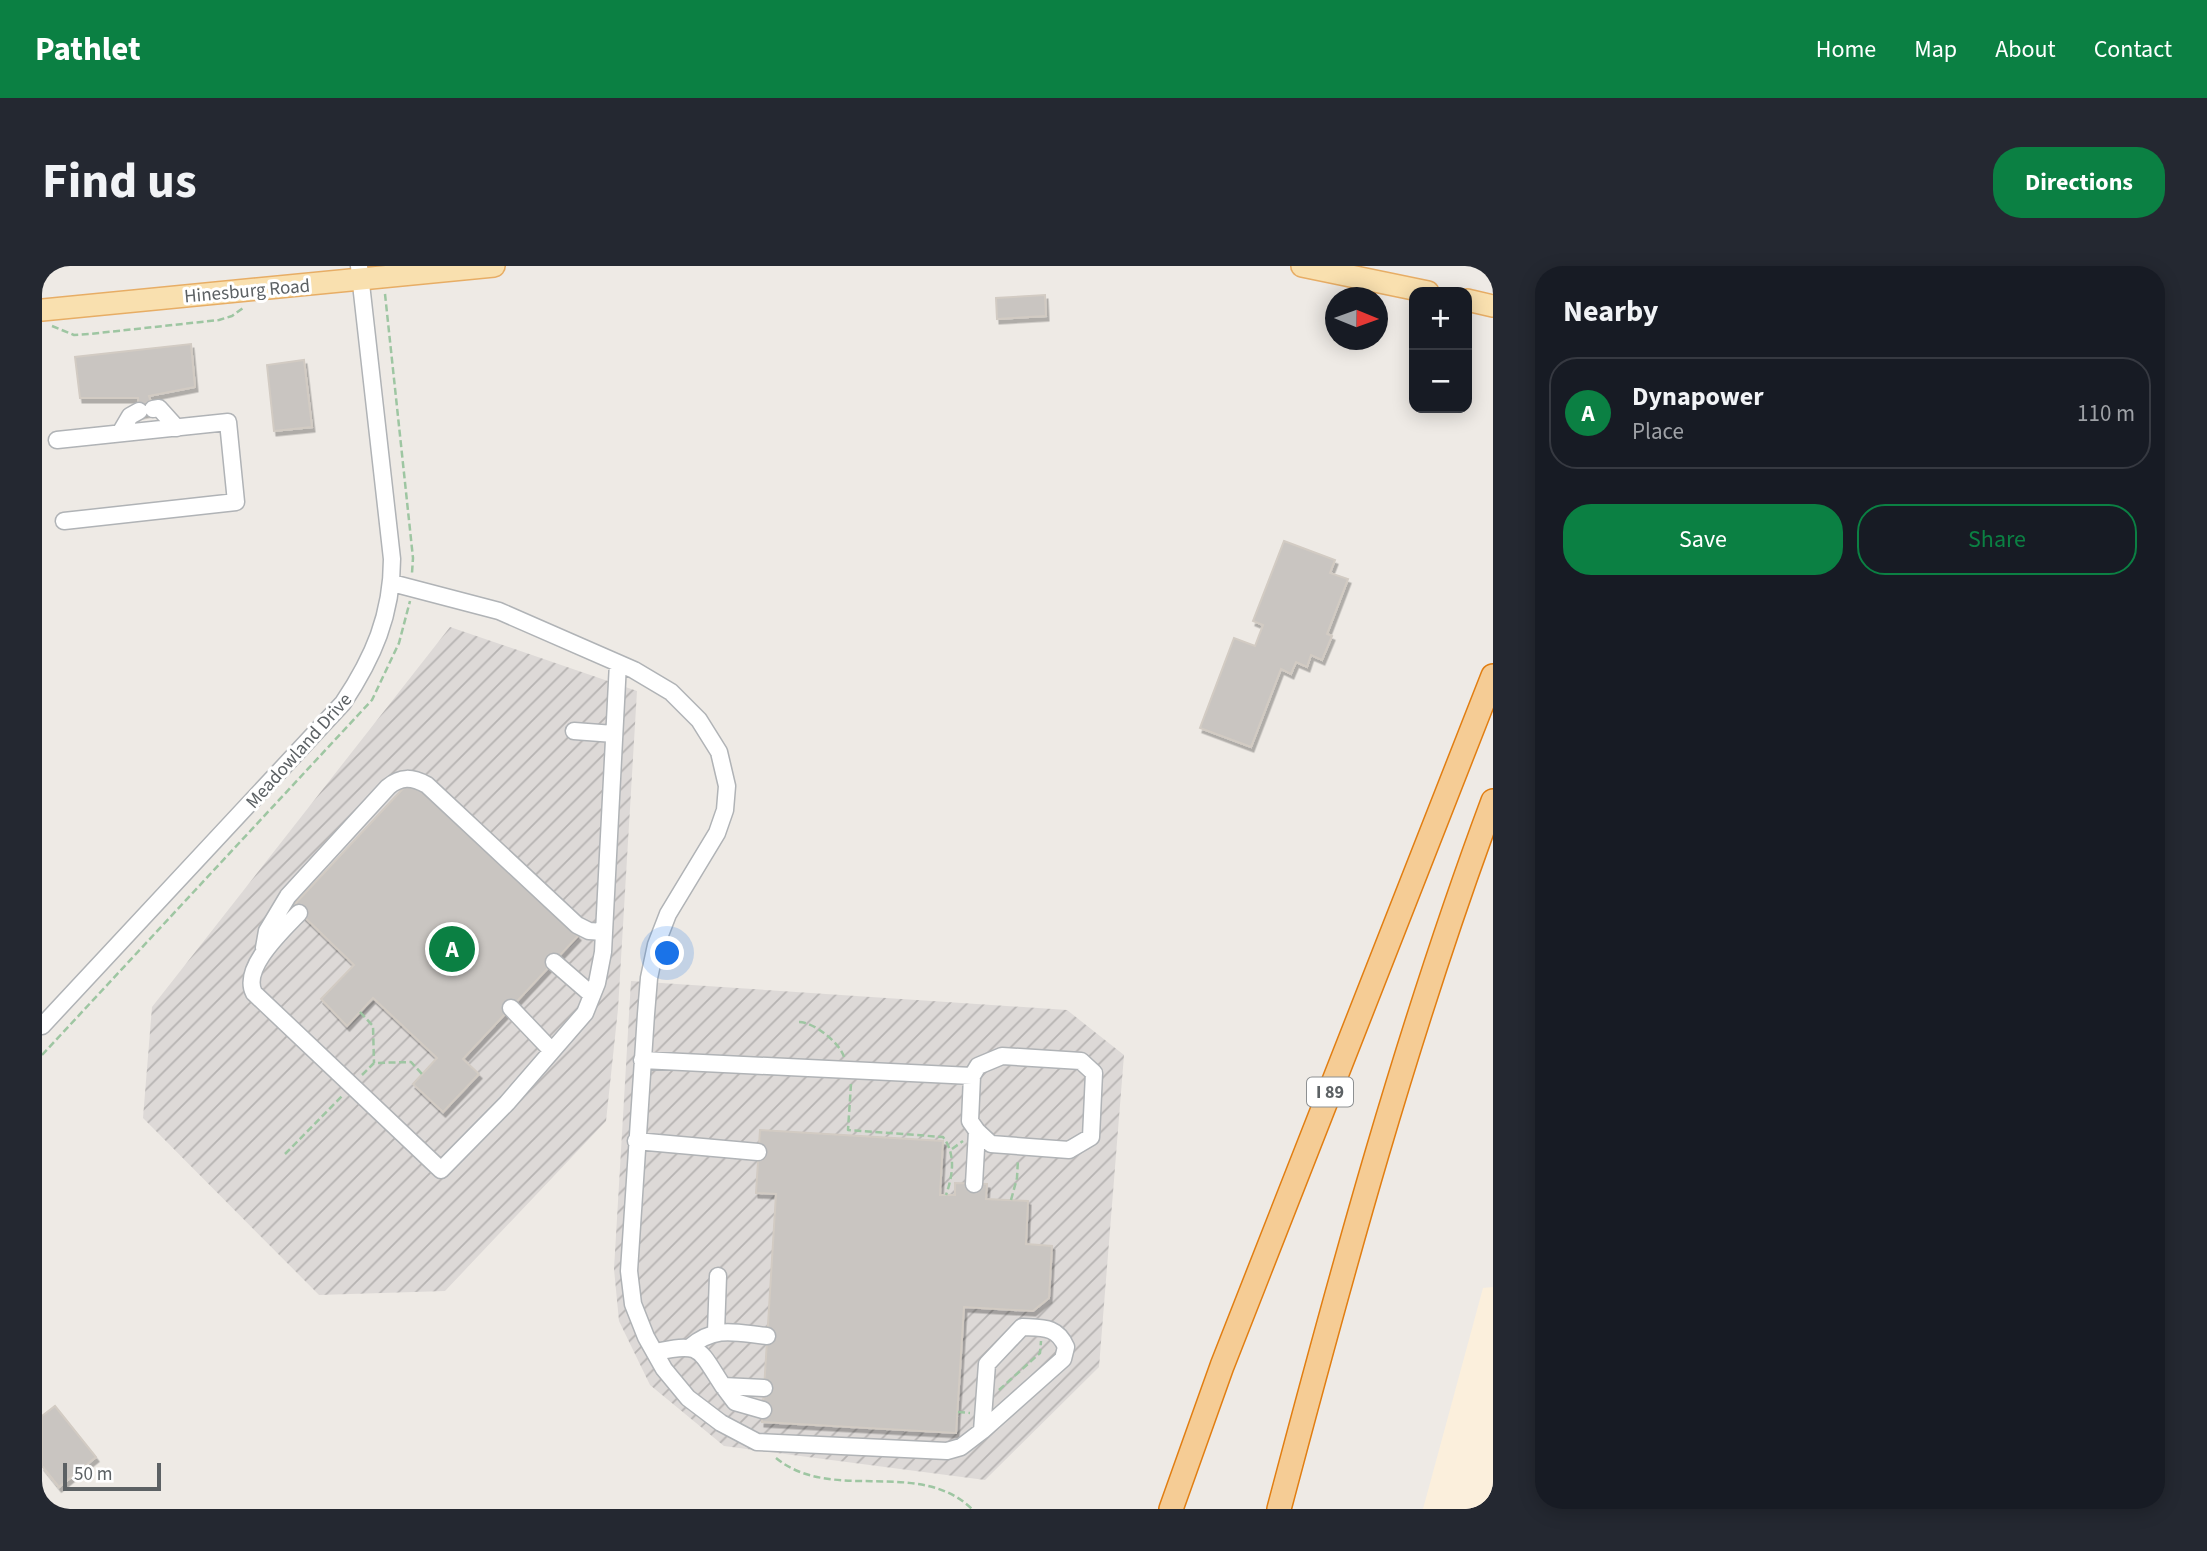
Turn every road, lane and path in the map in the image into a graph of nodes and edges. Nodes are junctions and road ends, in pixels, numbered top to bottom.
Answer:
1 (495, 266) edge
2 (1302, 266) edge
3 (360, 273) edge
4 (383, 277) junction
5 (1409, 288) edge
6 (1472, 301) edge
7 (1493, 306) edge
8 (245, 307) dead end
9 (44, 317) edge
10 (177, 428) junction
11 (120, 433) junction
12 (57, 440) dead end
13 (64, 521) dead end
14 (392, 583) junction
15 (411, 588) junction
16 (618, 663) junction
17 (1493, 676) edge
18 (574, 732) dead end
19 (614, 734) junction
20 (1493, 802) edge
21 (299, 913) dead end
22 (604, 932) junction
23 (262, 957) junction
24 (554, 962) dead end
25 (592, 995) junction
26 (511, 1008) dead end
27 (360, 1012) dead end
28 (44, 1019) edge
29 (799, 1022) dead end
30 (552, 1051) junction
31 (42, 1055) edge
32 (642, 1060) junction
33 (374, 1063) dead end
34 (847, 1070) junction
35 (972, 1076) junction
36 (976, 1131) junction
37 (636, 1141) junction
38 (1019, 1146) junction
39 (758, 1152) dead end
40 (974, 1184) dead end
41 (946, 1195) dead end
42 (1011, 1200) dead end
43 (718, 1276) dead end
44 (716, 1332) junction
45 (767, 1336) dead end
46 (690, 1347) junction
47 (655, 1352) junction
48 (1040, 1353) dead end
49 (723, 1385) junction
50 (764, 1388) dead end
51 (984, 1404) junction
52 (763, 1409) dead end
53 (958, 1412) dead end
54 (982, 1431) junction
55 (757, 1442) junction
56 (972, 1509) edge
57 (1171, 1509) edge
58 (1279, 1509) edge

1 - 4 main road, Hinesburg Road
2 - 5 main road
3 - 4 main road, Hinesburg Road
3 - 9 main road, Hinesburg Road
3 - 14 street, Meadowland Drive
4 - 15 path
6 - 7 main road
8 - 9 path
10 - 11 street
10 - 11 street
10 - 13 street
11 - 12 street
14 - 15 street
14 - 28 street, Meadowland Drive
15 - 16 street
15 - 31 path
16 - 19 street
16 - 32 street
17 - 57 highway, I 89
18 - 19 street
19 - 22 street
20 - 58 highway
21 - 23 street
22 - 23 street
22 - 25 street
23 - 30 street
24 - 25 street
25 - 30 street
26 - 30 street
27 - 33 path
29 - 34 path
32 - 34 street
32 - 37 street
34 - 35 street
34 - 41 path
35 - 36 street
35 - 38 street
36 - 38 street
36 - 40 street
37 - 39 street
37 - 47 street
38 - 42 path
43 - 44 street
44 - 45 street
44 - 46 street
46 - 47 street
46 - 49 street
47 - 55 street
48 - 51 path
49 - 50 street
49 - 52 street
51 - 53 path
51 - 54 street
51 - 54 street
54 - 55 street
55 - 56 path

